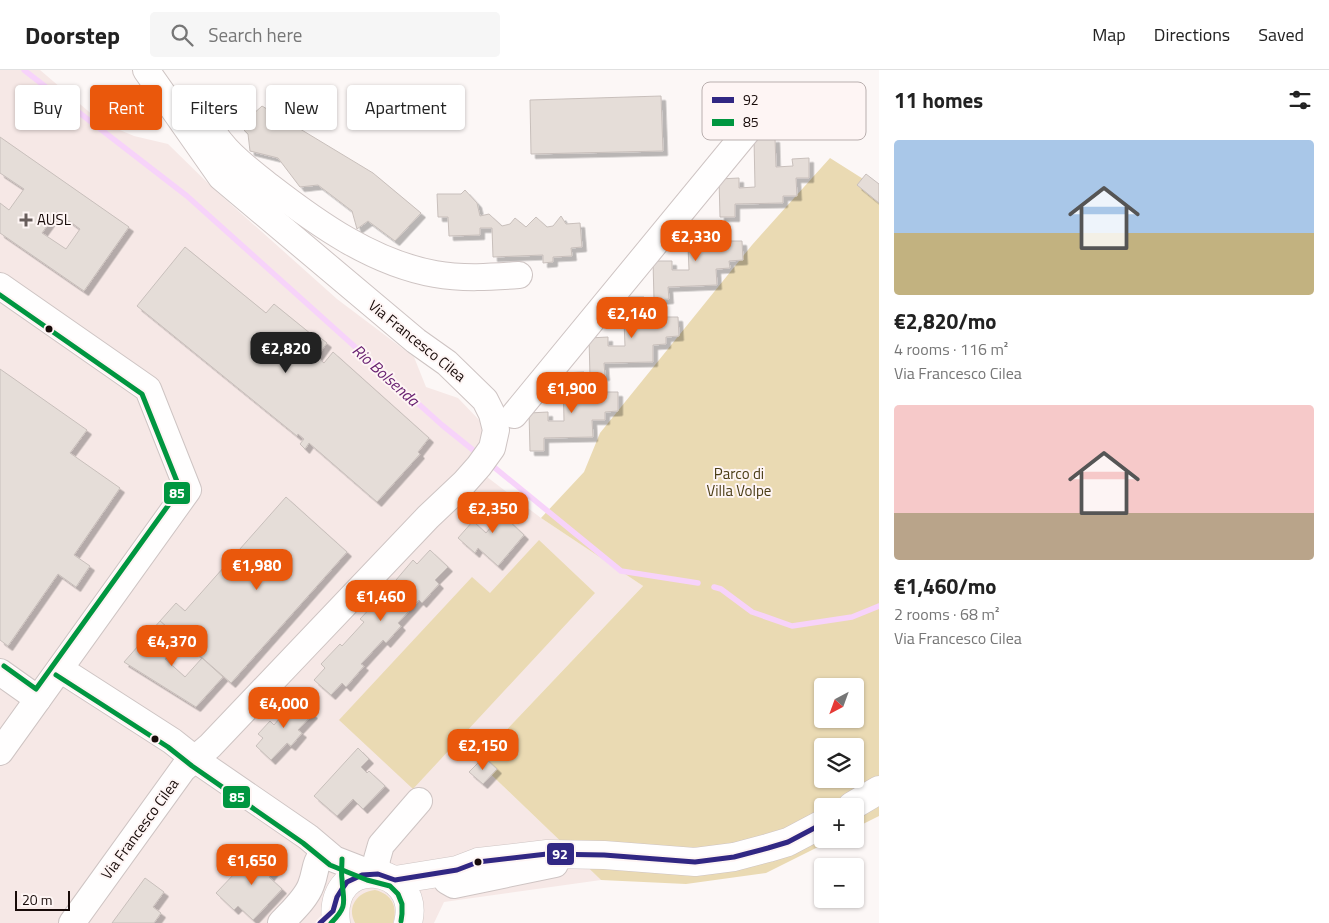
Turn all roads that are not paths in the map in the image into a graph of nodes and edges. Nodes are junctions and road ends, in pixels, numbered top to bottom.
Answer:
1 (146, 70) edge
2 (213, 130) edge
3 (740, 140) edge
4 (518, 275) dead end
5 (0, 286) edge
6 (514, 414) dead end
7 (60, 669) junction
8 (0, 672) edge
9 (38, 699) junction
10 (0, 752) edge
11 (196, 760) junction
12 (879, 790) edge
13 (864, 799) edge
14 (419, 801) dead end
15 (814, 829) edge
16 (329, 855) junction
17 (380, 876) junction
18 (452, 876) junction
19 (332, 913) edge
20 (409, 919) edge
21 (72, 923) edge
22 (281, 923) edge

1 - 11 street, Via Francesco Cilea
2 - 4 street
3 - 6 street
5 - 7 street
7 - 9 street
7 - 11 street
8 - 9 street
9 - 10 street
11 - 16 street
11 - 21 street, Via Francesco Cilea
12 - 13 main road
14 - 17 street
15 - 18 main road
16 - 17 street
16 - 19 street
16 - 22 street
17 - 18 main road
17 - 19 main road
17 - 20 main road
18 - 20 main road

